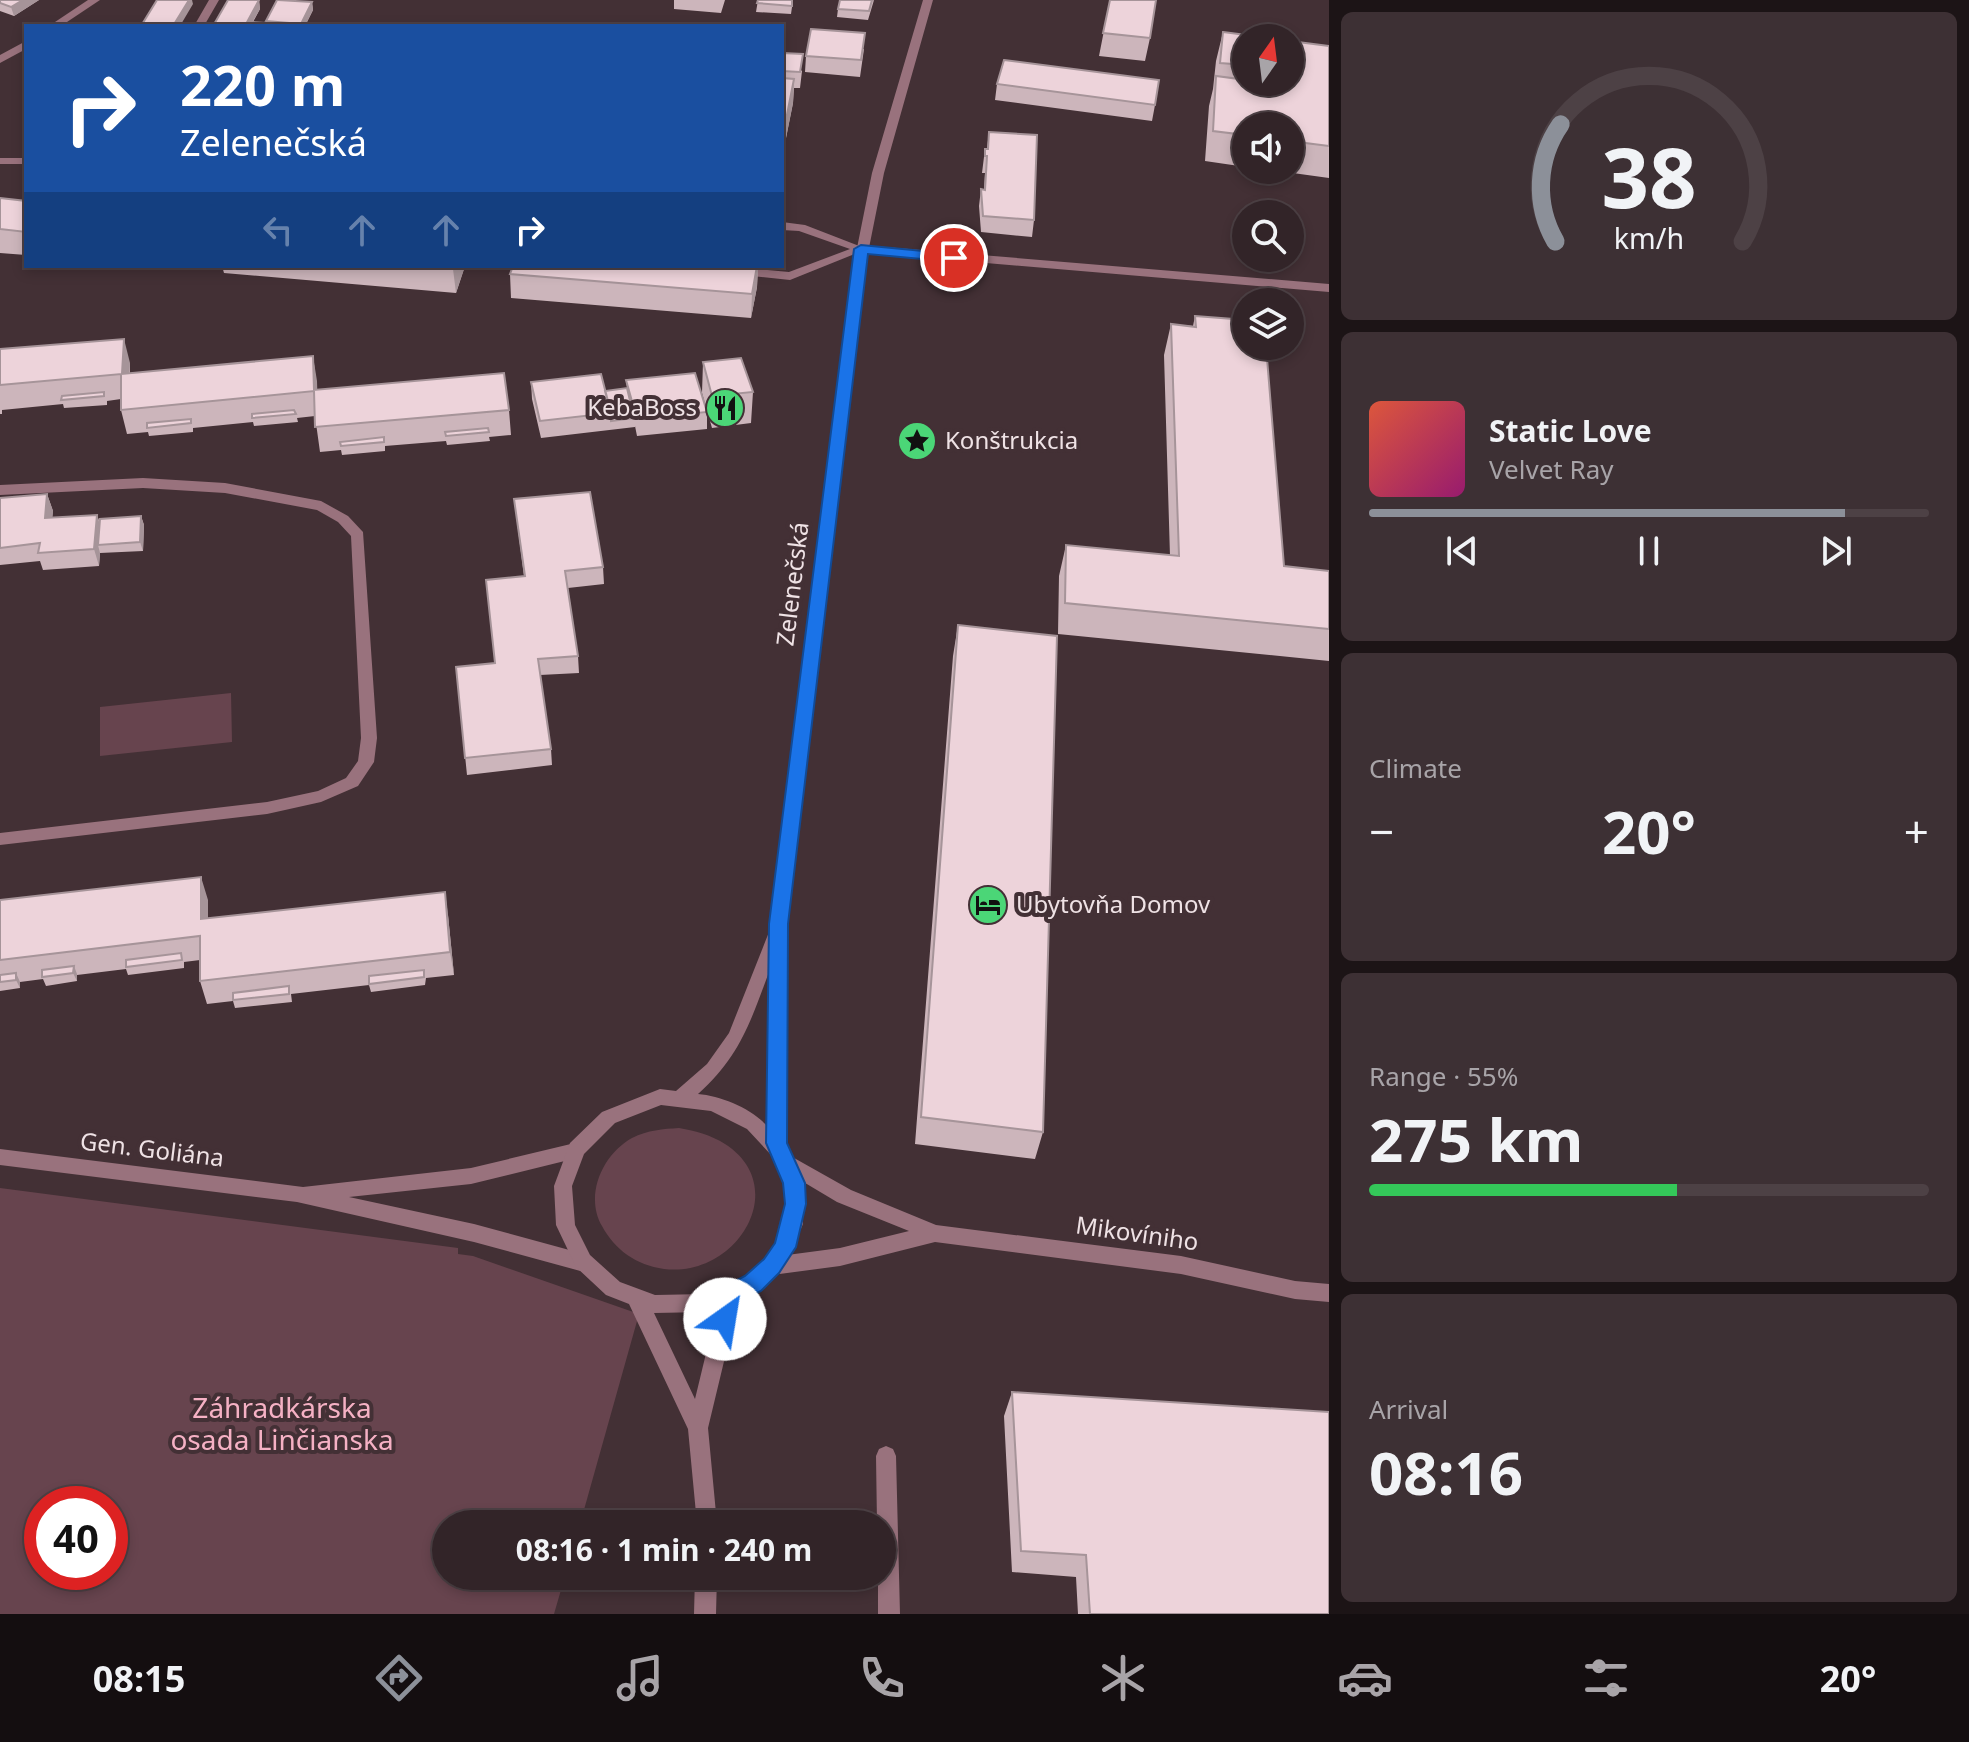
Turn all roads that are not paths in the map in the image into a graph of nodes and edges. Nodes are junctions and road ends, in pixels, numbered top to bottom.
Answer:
1 (95, 0) edge
2 (214, 0) edge
3 (928, 0) edge
4 (57, 24) edge
5 (200, 24) edge
6 (24, 45) edge
7 (0, 60) edge
8 (0, 161) edge
9 (24, 161) edge
10 (784, 226) edge
11 (861, 249) junction
12 (717, 270) edge
13 (1329, 288) edge
14 (0, 490) edge
15 (0, 839) edge
16 (778, 924) junction
17 (682, 1097) junction
18 (776, 1143) junction
19 (575, 1151) junction
20 (0, 1157) edge
21 (787, 1162) junction
22 (297, 1194) junction
23 (935, 1233) junction
24 (584, 1263) junction
25 (772, 1266) junction
26 (1329, 1293) edge
27 (730, 1296) junction
28 (637, 1299) junction
29 (698, 1428) junction
30 (886, 1456) dead end
31 (706, 1510) edge
32 (706, 1590) edge
33 (705, 1614) edge
34 (889, 1614) edge

1 - 4 street
2 - 5 street
3 - 11 street, Zelenečská
6 - 7 street
8 - 9 street
10 - 11 street
11 - 12 street
11 - 13 street
11 - 16 street, Zelenečská
14 - 15 street
16 - 17 street, Zelenečská
16 - 18 street, Zelenečská
17 - 18 street
17 - 19 street
18 - 21 street
19 - 22 street, Gen. Goliána
19 - 24 street
20 - 22 street, Gen. Goliána
21 - 23 street, Mikovíniho
21 - 25 street
22 - 24 street, Gen. Goliána
23 - 25 street, Mikovíniho
23 - 26 street, Mikovíniho
24 - 28 street
25 - 27 street
27 - 28 street
27 - 29 street
28 - 29 street
29 - 31 street
30 - 34 street
32 - 33 street

